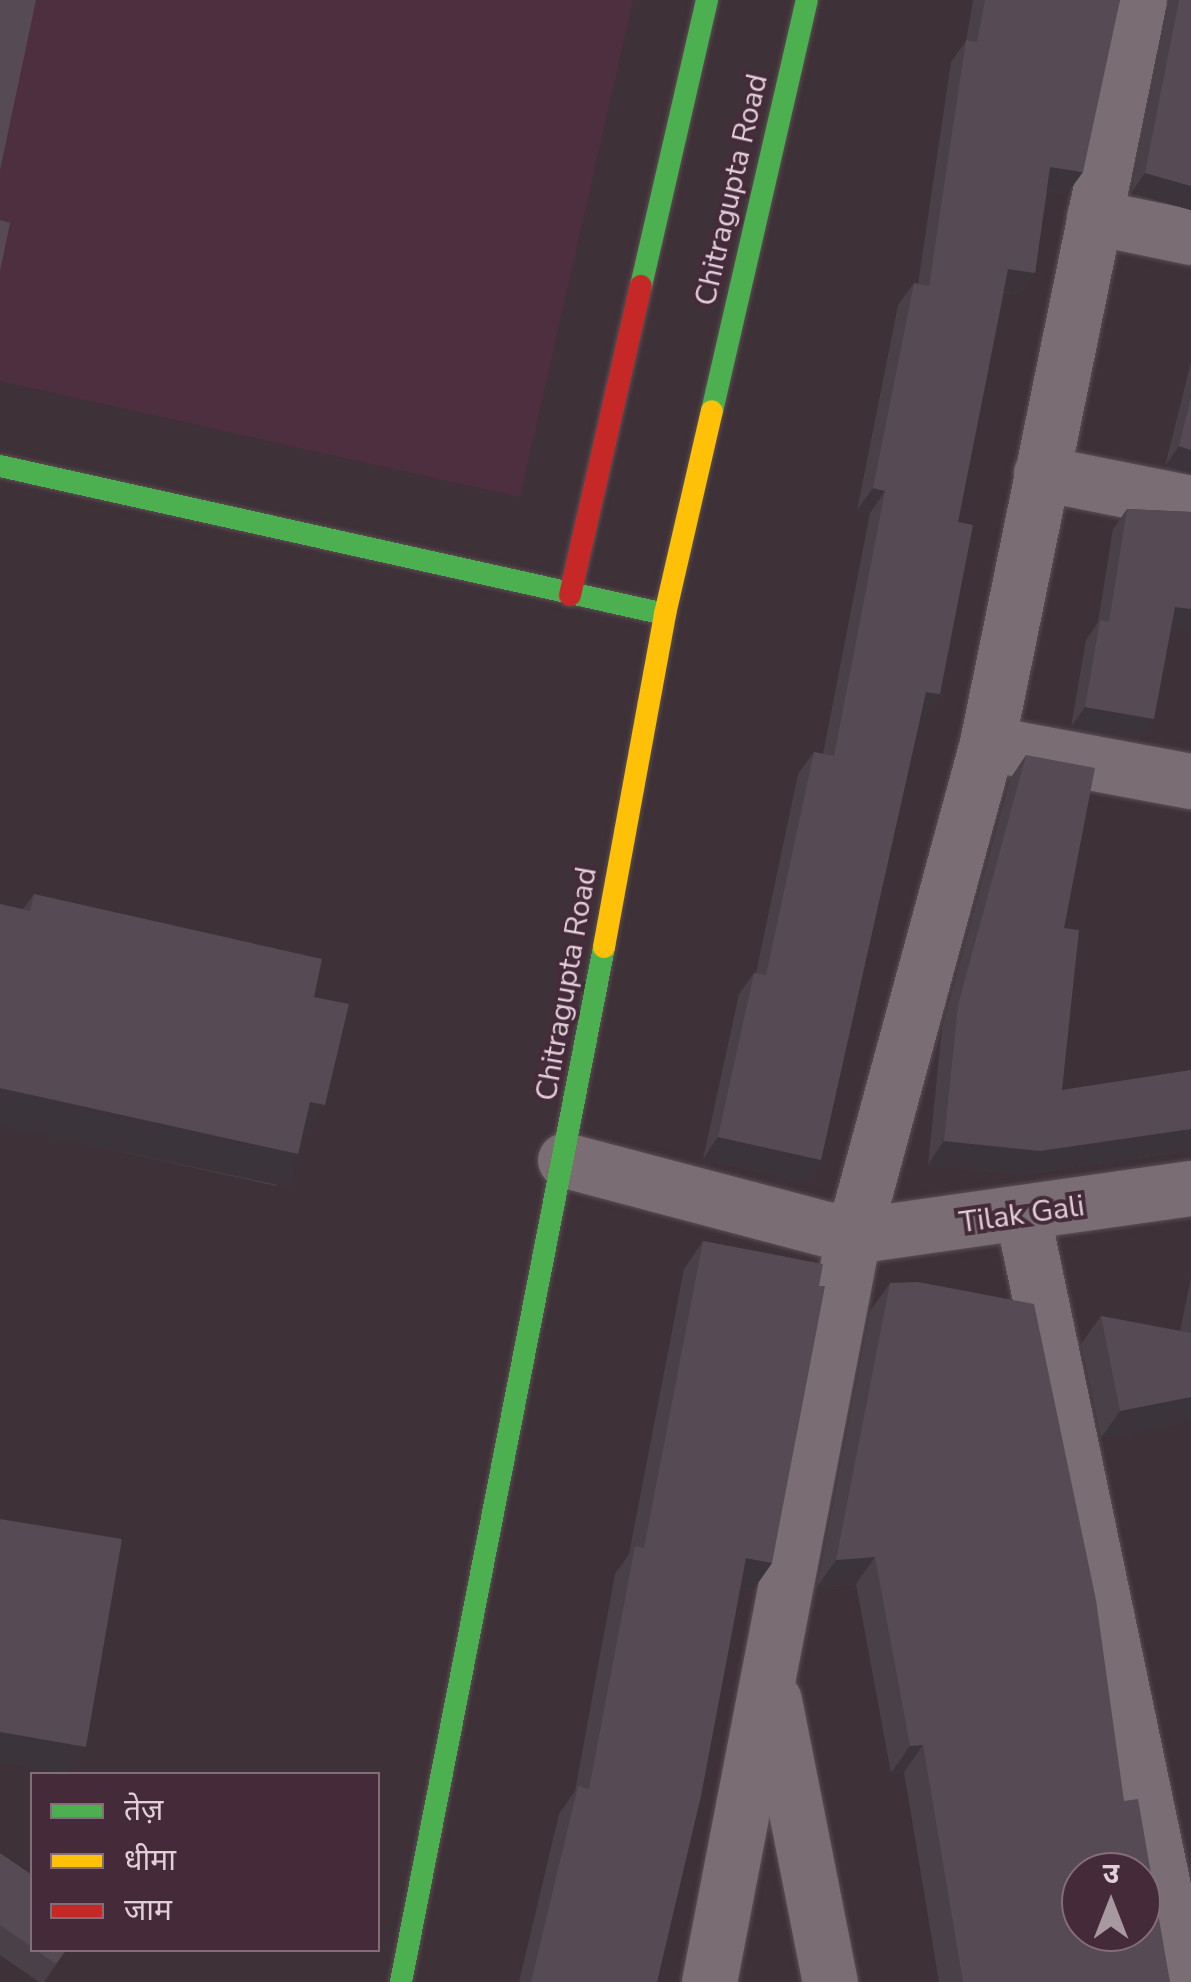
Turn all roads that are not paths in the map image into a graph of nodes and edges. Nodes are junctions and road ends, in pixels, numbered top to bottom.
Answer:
1 (707, 0) edge
2 (806, 0) edge
3 (1139, 0) edge
4 (1094, 217) junction
5 (1191, 238) edge
6 (0, 466) edge
7 (1042, 473) junction
8 (1191, 503) edge
9 (570, 595) junction
10 (665, 614) junction
11 (987, 743) junction
12 (1191, 781) edge
13 (565, 1160) junction
14 (1191, 1188) edge
15 (1022, 1217) junction
16 (853, 1236) junction
17 (769, 1673) junction
18 (401, 1982) edge
19 (710, 1982) edge
20 (830, 1982) edge
21 (1183, 1982) edge

1 - 9 street
2 - 10 street, Chitragupta Road
3 - 4 street
4 - 5 street
4 - 7 street
6 - 9 street
7 - 8 street
7 - 11 street
9 - 10 street
10 - 13 street, Chitragupta Road
11 - 12 street
11 - 16 street
13 - 16 street
13 - 18 street, Chitragupta Road
14 - 15 street, Tilak Gali
15 - 16 street, Tilak Gali
15 - 21 street
16 - 17 street
17 - 19 street
17 - 20 street

